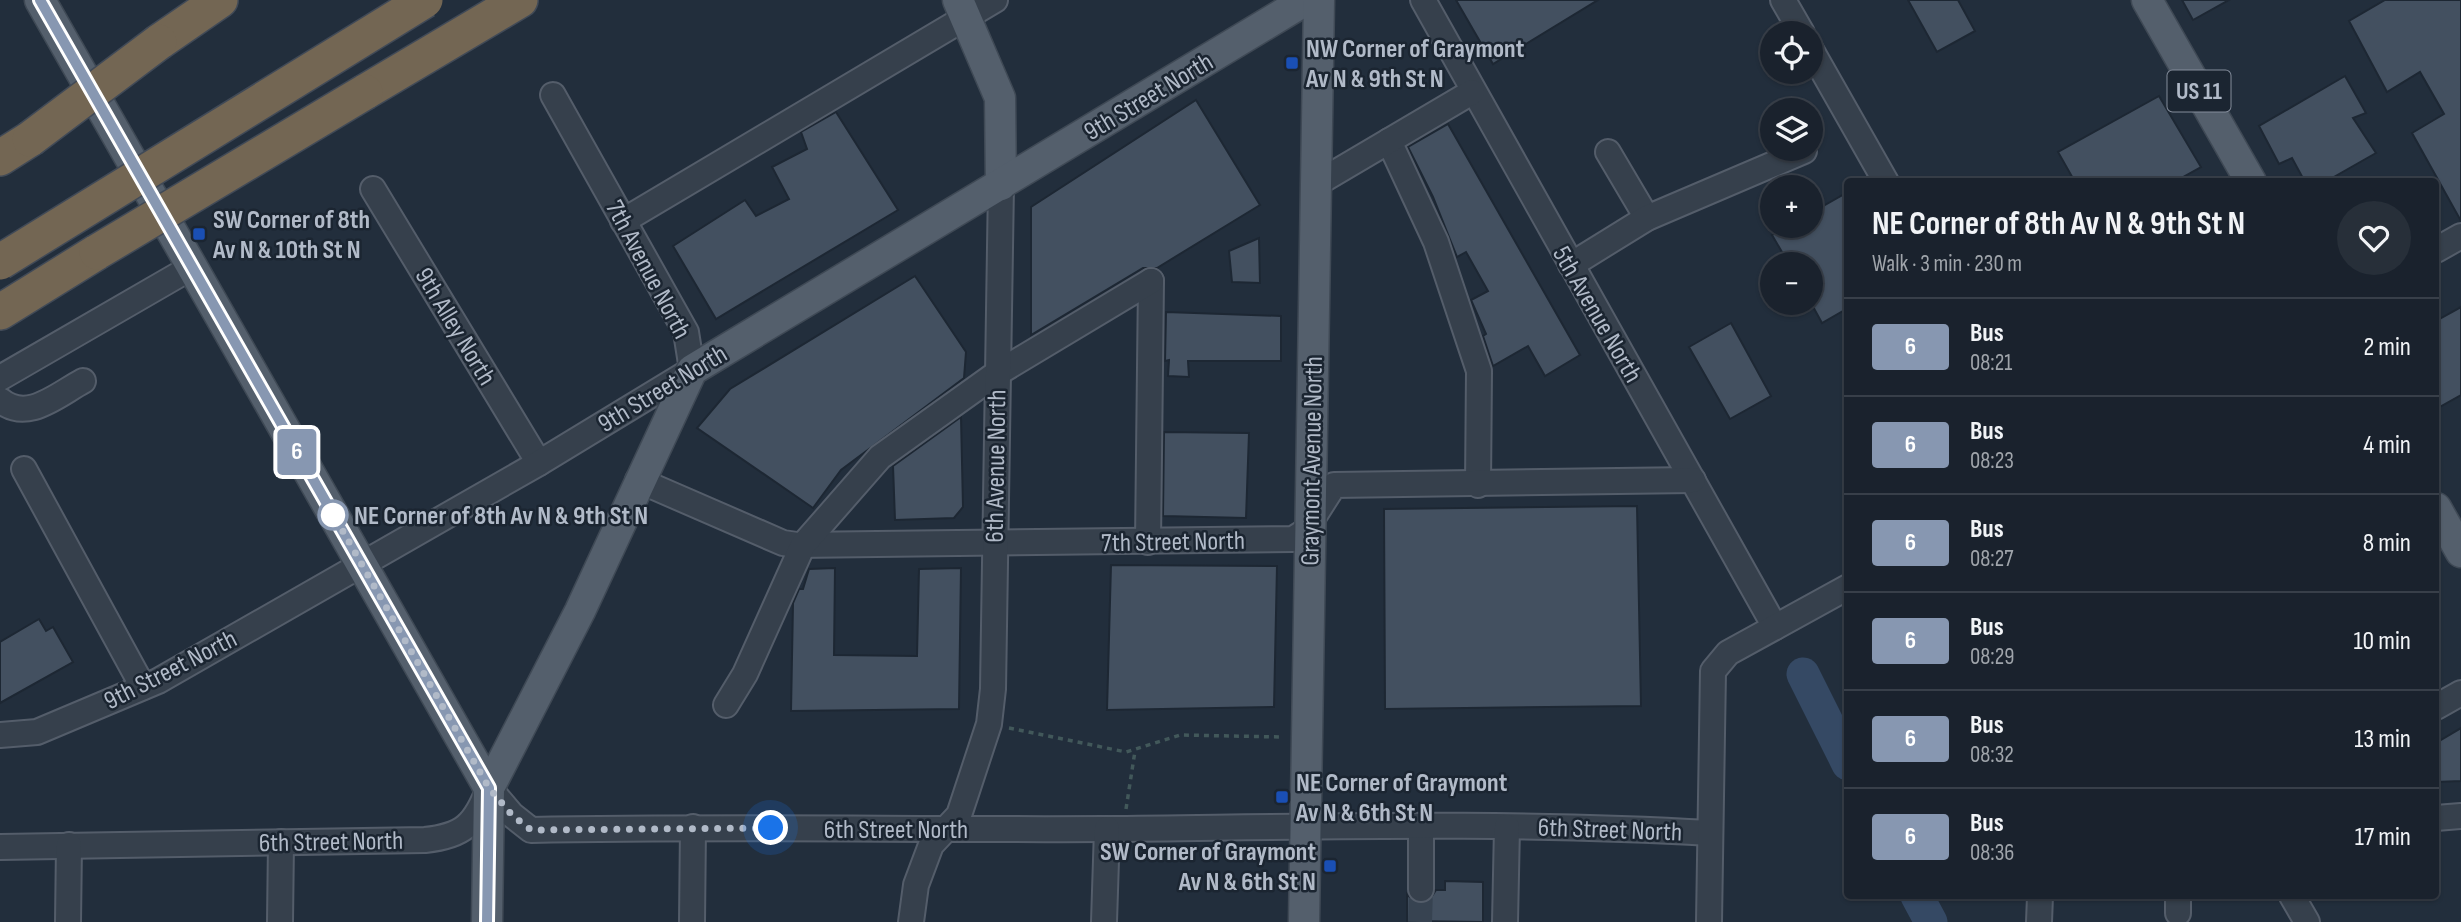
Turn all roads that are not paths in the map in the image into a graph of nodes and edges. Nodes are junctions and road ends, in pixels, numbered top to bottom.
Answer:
1 (40, 0) edge
2 (220, 0) edge
3 (425, 0) edge
4 (520, 0) edge
5 (995, 0) edge
6 (1306, 0) edge
7 (1319, 0) edge
8 (1423, 0) edge
9 (1783, 0) edge
10 (2147, 0) edge
11 (963, 8) edge
12 (1795, 21) edge
13 (1823, 71) edge
14 (1472, 92) junction
15 (553, 95) dead end
16 (1389, 141) junction
17 (1608, 152) dead end
18 (0, 158) edge
19 (1781, 161) edge
20 (1884, 178) edge
21 (2248, 178) edge
22 (1316, 184) junction
23 (1000, 185) junction
24 (373, 189) dead end
25 (1647, 218) junction
26 (623, 221) junction
27 (2461, 236) edge
28 (2439, 248) edge
29 (0, 262) edge
30 (1571, 265) junction
31 (192, 267) junction
32 (0, 312) edge
33 (692, 370) junction
34 (996, 374) junction
35 (0, 378) edge
36 (83, 381) dead end
37 (0, 400) edge
38 (539, 463) junction
39 (24, 469) dead end
40 (638, 480) junction
41 (1693, 480) junction
42 (1478, 485) junction
43 (2439, 513) edge
44 (1310, 522) junction
45 (995, 542) junction
46 (1148, 542) junction
47 (803, 545) junction
48 (2461, 552) edge
49 (361, 563) junction
50 (1844, 589) edge
51 (1775, 627) junction
52 (143, 687) junction
53 (2461, 692) edge
54 (726, 705) dead end
55 (2439, 705) edge
56 (0, 735) edge
57 (489, 788) junction
58 (2461, 817) edge
59 (2439, 818) edge
60 (1306, 824) junction
61 (1421, 826) junction
62 (693, 827) junction
63 (1507, 827) junction
64 (1115, 829) junction
65 (945, 830) junction
66 (1710, 833) junction
67 (281, 842) junction
68 (69, 845) junction
69 (0, 847) edge
70 (1421, 889) tunnel mouth
71 (2040, 899) edge
72 (2294, 899) edge
73 (68, 922) edge
74 (280, 922) edge
75 (487, 922) edge
76 (692, 922) edge
77 (911, 922) edge
78 (1104, 922) edge
79 (1304, 922) edge
80 (1505, 922) edge
81 (1709, 922) edge
82 (2039, 922) edge
83 (2307, 922) edge

1 - 31 main road
2 - 18 highway, bridge
3 - 29 highway, bridge
4 - 32 highway, bridge
5 - 11 street
6 - 23 main road, 9th Street North
7 - 22 main road, Graymont Avenue North
8 - 14 street, 5th Avenue North
9 - 12 street
10 - 21 main road, US 11
11 - 23 main road, 6th Avenue North
11 - 26 street
13 - 20 street
14 - 16 street
14 - 30 street, 5th Avenue North
15 - 26 street, 7th Avenue North
16 - 22 street
16 - 42 street
17 - 25 street
19 - 25 street
22 - 44 main road, Graymont Avenue North
23 - 33 main road, 9th Street North
23 - 34 street, 6th Avenue North
24 - 38 street, 9th Alley North
25 - 30 street
26 - 33 street, 7th Avenue North
27 - 28 street
30 - 41 street, 5th Avenue North
31 - 35 street
31 - 49 main road
33 - 38 street, 9th Street North
33 - 40 main road, 7th Avenue North
34 - 45 street, 6th Avenue North
34 - 46 street
34 - 47 street
36 - 37 street
38 - 49 street, 9th Street North
39 - 52 street
40 - 47 street, 7th Street North
40 - 57 main road, 7th Avenue North
41 - 42 street, 7th Street North
41 - 51 street, 5th Avenue North
42 - 44 street, 7th Street North
43 - 48 main road
44 - 46 street, 7th Street North
44 - 60 main road, Graymont Avenue North
45 - 46 street, 7th Street North
45 - 47 street, 7th Street North
45 - 65 street, 6th Avenue North
47 - 54 street
49 - 52 street, 9th Street North
49 - 57 main road
50 - 51 street
51 - 66 street
52 - 56 street, 9th Street North
53 - 55 street
57 - 62 street, 6th Street North
57 - 67 street, 6th Street North
57 - 75 main road
58 - 59 street
60 - 61 street, 6th Street North
60 - 64 street, 6th Street North
60 - 79 main road, Graymont Avenue North
61 - 63 street, 6th Street North
61 - 70 street
62 - 65 street, 6th Street North
62 - 76 street
63 - 66 street, 6th Street North
63 - 80 street
64 - 65 street, 6th Street North
64 - 78 street
65 - 77 street, 6th Avenue North
66 - 81 street
67 - 68 street, 6th Street North
67 - 74 street
68 - 69 street, 6th Street North
68 - 73 street
71 - 82 street
72 - 83 street

